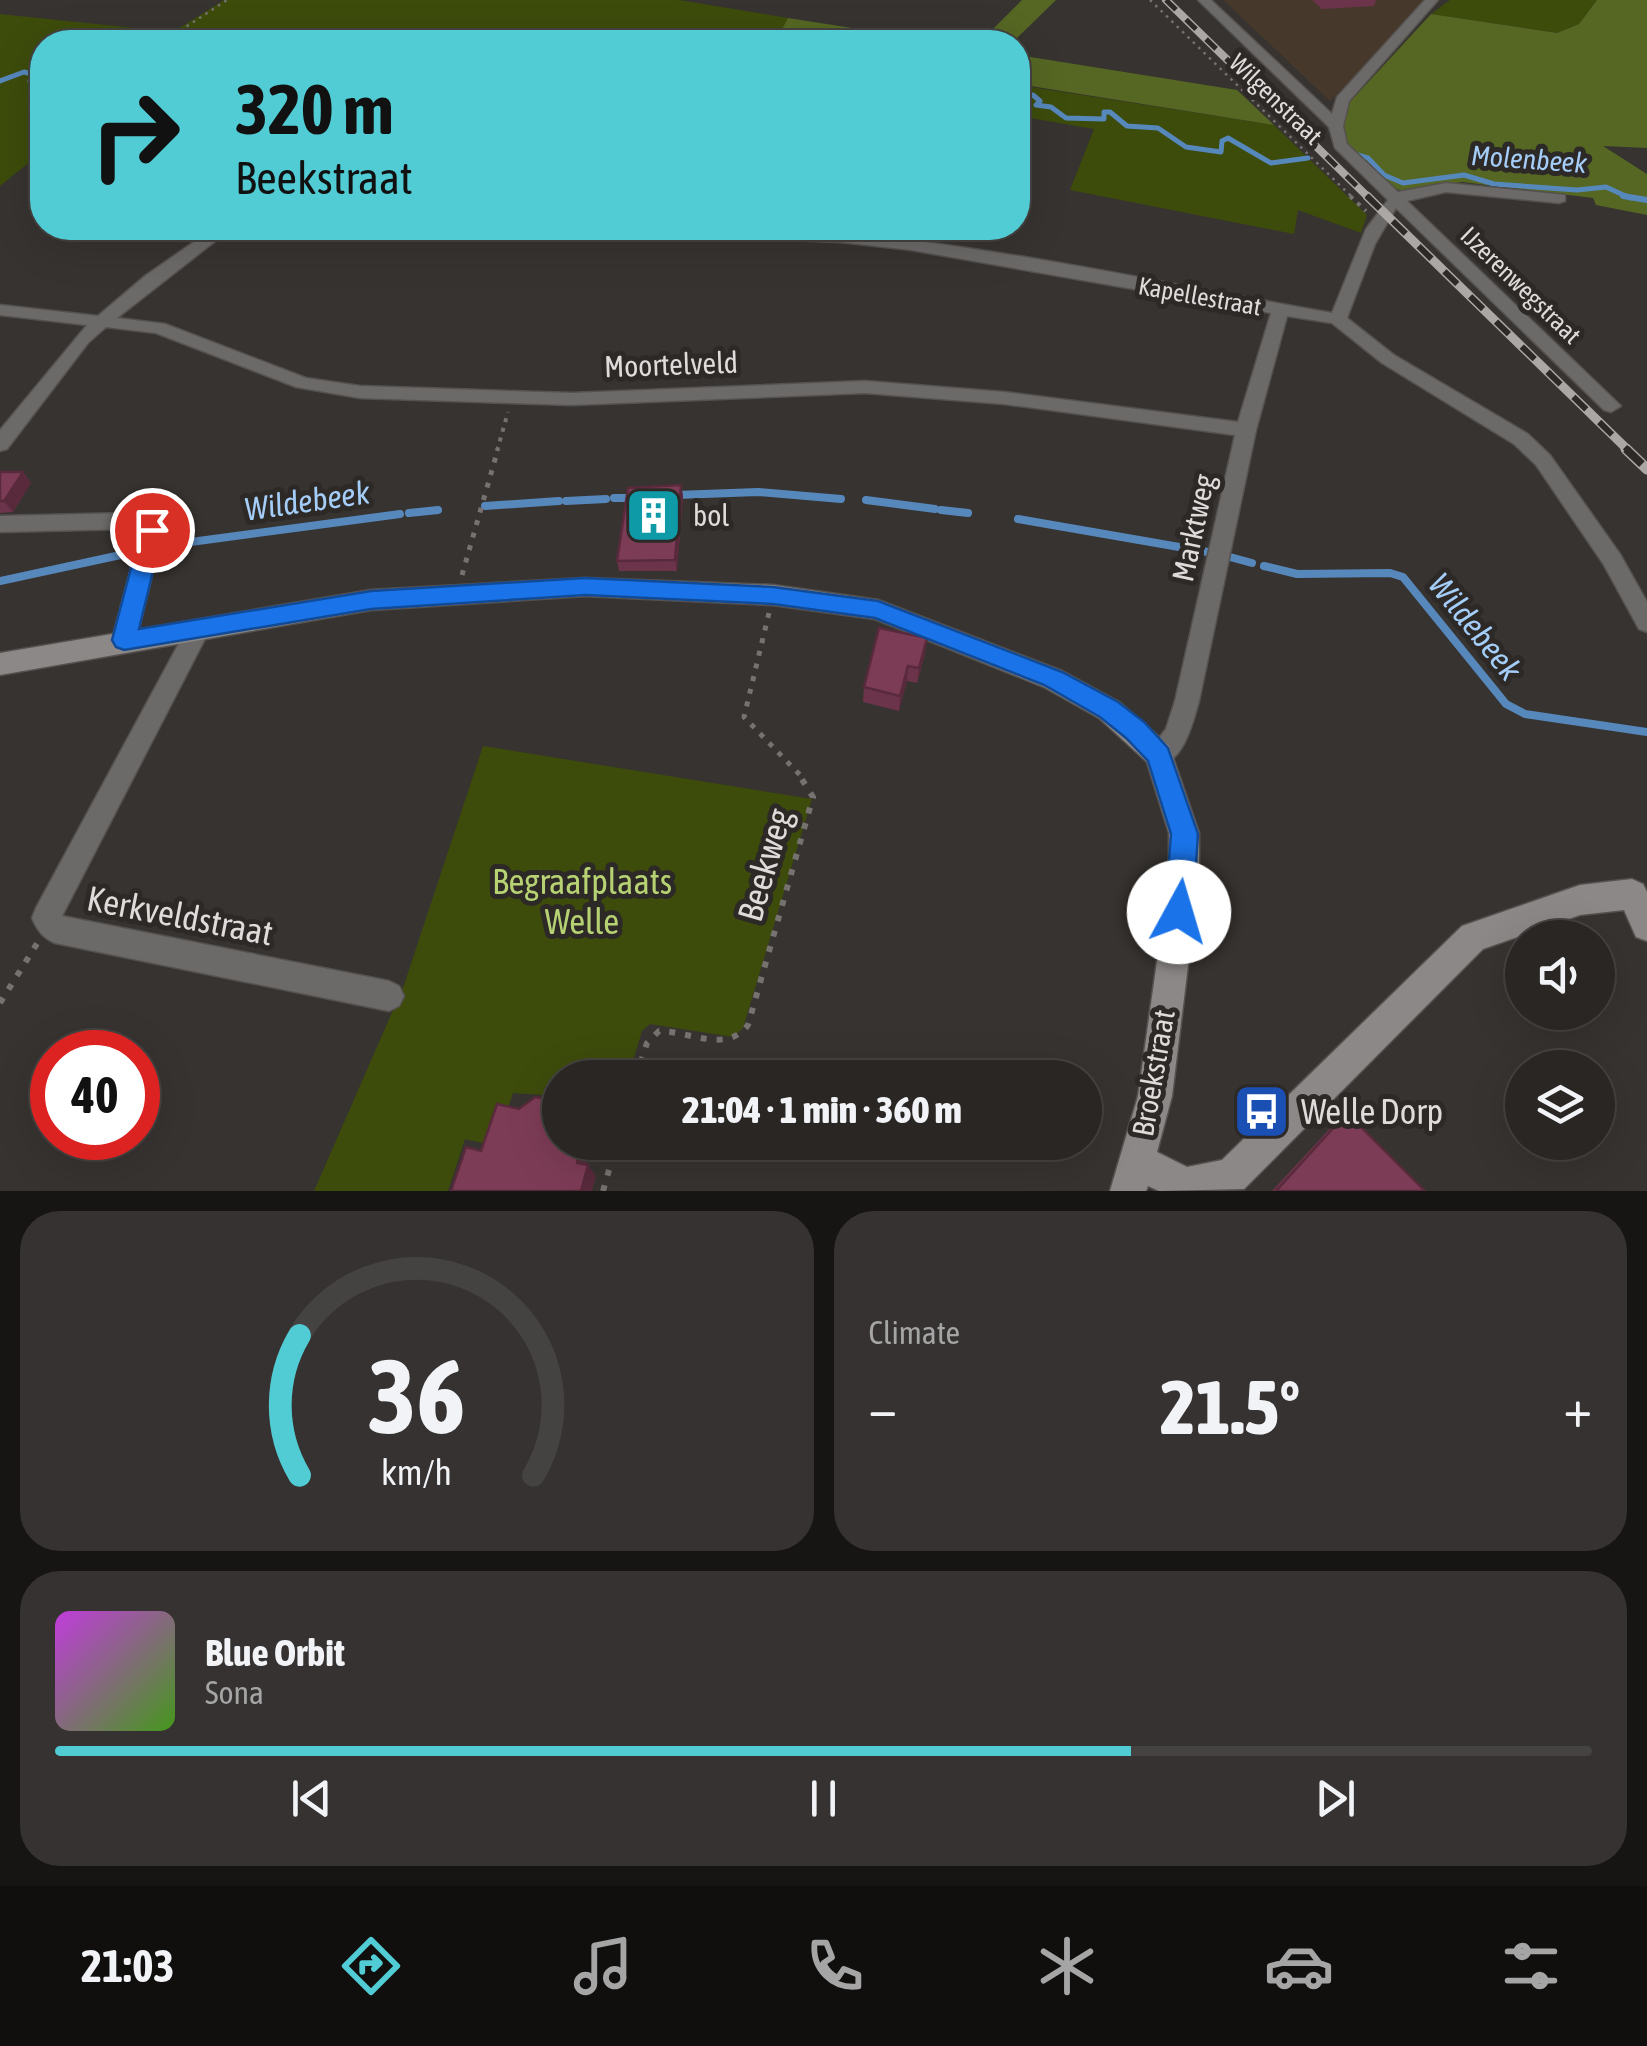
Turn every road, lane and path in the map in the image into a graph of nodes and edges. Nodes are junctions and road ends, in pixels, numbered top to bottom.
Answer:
1 (227, 0) edge
2 (1150, 0) edge
3 (1204, 0) edge
4 (1432, 0) edge
5 (180, 30) edge
6 (1336, 126) junction
7 (1559, 198) dead end
8 (1396, 200) junction
9 (1378, 223) junction
10 (207, 240) edge
11 (866, 240) edge
12 (0, 310) edge
13 (1281, 310) junction
14 (1338, 320) junction
15 (108, 321) junction
16 (512, 398) junction
17 (1611, 406) dead end
18 (1246, 430) junction
19 (0, 444) edge
20 (0, 524) edge
21 (456, 592) junction
22 (773, 596) junction
23 (1647, 623) edge
24 (198, 629) junction
25 (124, 640) junction
26 (0, 664) edge
27 (1159, 756) junction
28 (1640, 888) edge
29 (50, 923) junction
30 (1647, 926) edge
31 (390, 996) dead end
32 (0, 1003) edge
33 (642, 1060) edge
34 (611, 1160) edge
35 (1133, 1176) edge
36 (603, 1191) edge

1 - 5 path
2 - 9 path, Wilgenstraat
3 - 6 street, IJzerenwegstraat
4 - 6 street
6 - 8 street, IJzerenwegstraat
7 - 8 street
8 - 9 street
8 - 17 street, IJzerenwegstraat
9 - 14 street
10 - 15 street
11 - 13 street, Kapellestraat
12 - 15 street
13 - 14 street, Kapellestraat
13 - 18 street, Marktweg
14 - 23 street, Kapellestraat
15 - 16 street, Moortelveld
15 - 19 street
16 - 18 street, Moortelveld
16 - 21 path
18 - 27 street, Marktweg
20 - 25 street
21 - 22 street, Broekstraat
21 - 24 street, Broekstraat
22 - 27 street, Broekstraat
22 - 33 path, Beekweg
24 - 25 street, Broekstraat
24 - 29 street, Kerkveldstraat
25 - 26 street, Broekstraat
27 - 35 street, Broekstraat
28 - 30 street
28 - 35 street
29 - 31 street, Kerkveldstraat
29 - 32 path
34 - 36 path

